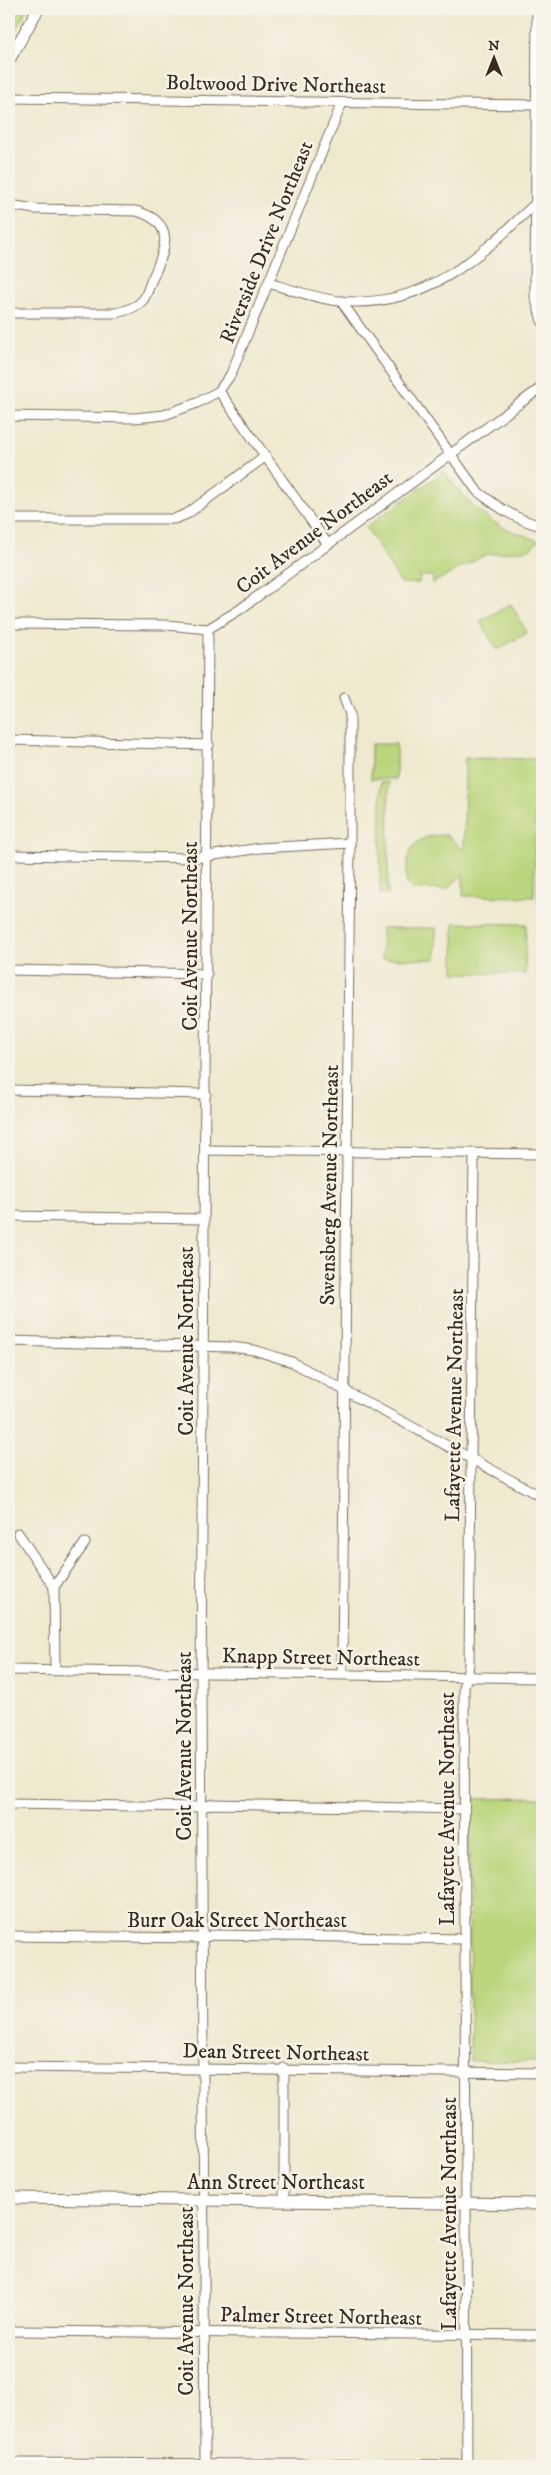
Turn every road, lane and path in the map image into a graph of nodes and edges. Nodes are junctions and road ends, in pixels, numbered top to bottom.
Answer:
1 (38, 9) edge
2 (538, 9) edge
3 (9, 60) edge
4 (9, 98) edge
5 (342, 103) junction
6 (539, 105) edge
7 (536, 203) junction
8 (9, 205) edge
9 (269, 283) junction
10 (341, 301) junction
11 (9, 313) edge
12 (542, 321) edge
13 (542, 387) edge
14 (219, 391) junction
15 (9, 416) edge
16 (449, 454) junction
17 (266, 456) junction
18 (9, 519) edge
19 (542, 526) edge
20 (328, 543) junction
21 (9, 624) edge
22 (208, 629) junction
23 (344, 698) dead end
24 (9, 740) edge
25 (209, 744) junction
26 (350, 843) junction
27 (9, 855) edge
28 (208, 857) junction
29 (9, 970) edge
30 (206, 974) junction
31 (9, 1090) edge
32 (206, 1094) junction
33 (206, 1150) junction
34 (348, 1152) junction
35 (474, 1153) junction
36 (542, 1154) edge
37 (9, 1216) edge
38 (204, 1219) junction
39 (9, 1341) edge
40 (204, 1345) junction
41 (345, 1390) junction
42 (470, 1458) junction
43 (542, 1497) edge
44 (18, 1534) dead end
45 (85, 1544) dead end
46 (54, 1587) junction
47 (9, 1670) edge
48 (55, 1670) junction
49 (201, 1672) junction
50 (342, 1674) junction
51 (467, 1677) junction
52 (542, 1678) edge
53 (9, 1804) edge
54 (202, 1807) junction
55 (464, 1809) junction
56 (9, 1936) edge
57 (202, 1938) junction
58 (464, 1939) junction
59 (9, 2067) edge
60 (202, 2068) junction
61 (284, 2068) junction
62 (466, 2072) junction
63 (542, 2072) edge
64 (9, 2198) edge
65 (284, 2200) junction
66 (203, 2201) junction
67 (466, 2202) junction
68 (542, 2204) edge
69 (9, 2331) edge
70 (203, 2332) junction
71 (467, 2335) junction
72 (542, 2335) edge
73 (9, 2463) edge
74 (205, 2465) edge
75 (467, 2465) edge

1 - 3 main road
2 - 6 street
4 - 5 street, Boltwood Drive Northeast
5 - 6 street, Boltwood Drive Northeast
5 - 9 street, Riverside Drive Northeast
6 - 7 street
7 - 10 street
7 - 12 street
8 - 11 street
9 - 10 street
9 - 14 street, Riverside Drive Northeast
10 - 16 street
13 - 16 street, Coit Avenue Northeast
14 - 15 street
14 - 17 street
16 - 19 street
16 - 20 street, Coit Avenue Northeast
17 - 18 street
17 - 20 street
20 - 22 street, Coit Avenue Northeast
21 - 22 street
22 - 25 street, Coit Avenue Northeast
23 - 26 street, Swensberg Avenue Northeast
24 - 25 street
25 - 28 street, Coit Avenue Northeast
26 - 28 street
26 - 34 street, Swensberg Avenue Northeast
27 - 28 street
28 - 30 street, Coit Avenue Northeast
29 - 30 street
30 - 32 street, Coit Avenue Northeast
31 - 32 street
32 - 33 street, Coit Avenue Northeast
33 - 34 street
33 - 38 street, Coit Avenue Northeast
34 - 35 street
34 - 41 street, Swensberg Avenue Northeast
35 - 36 street
35 - 42 street, Lafayette Avenue Northeast
37 - 38 street
38 - 40 street, Coit Avenue Northeast
39 - 40 street
40 - 41 street
40 - 49 street, Coit Avenue Northeast
41 - 42 street
41 - 50 street, Swensberg Avenue Northeast
42 - 43 street
42 - 51 street, Lafayette Avenue Northeast
44 - 46 street
45 - 46 street
46 - 48 street
47 - 48 street, Knapp Street Northeast
48 - 49 street, Knapp Street Northeast
49 - 50 street, Knapp Street Northeast
49 - 54 street, Coit Avenue Northeast
50 - 51 street, Knapp Street Northeast
51 - 52 street, Knapp Street Northeast
51 - 55 street, Lafayette Avenue Northeast
53 - 54 street
54 - 55 street
54 - 57 street, Coit Avenue Northeast
55 - 58 street, Lafayette Avenue Northeast
56 - 57 street, Burr Oak Street Northeast
57 - 58 street, Burr Oak Street Northeast
57 - 60 street, Coit Avenue Northeast
58 - 62 street, Lafayette Avenue Northeast
59 - 60 street, Dean Street Northeast
60 - 61 street, Dean Street Northeast
60 - 66 street, Coit Avenue Northeast
61 - 62 street, Dean Street Northeast
61 - 65 street
62 - 63 street, Dean Street Northeast
62 - 67 street, Lafayette Avenue Northeast
64 - 66 main road, Ann Street Northeast
65 - 66 main road, Ann Street Northeast
65 - 67 main road, Ann Street Northeast
66 - 70 street, Coit Avenue Northeast
67 - 68 main road, Ann Street Northeast
67 - 71 street, Lafayette Avenue Northeast
69 - 70 street, Palmer Street Northeast
70 - 71 street, Palmer Street Northeast
70 - 74 street, Coit Avenue Northeast
71 - 72 street, Palmer Street Northeast
71 - 75 street, Lafayette Avenue Northeast
73 - 74 street
74 - 75 street

